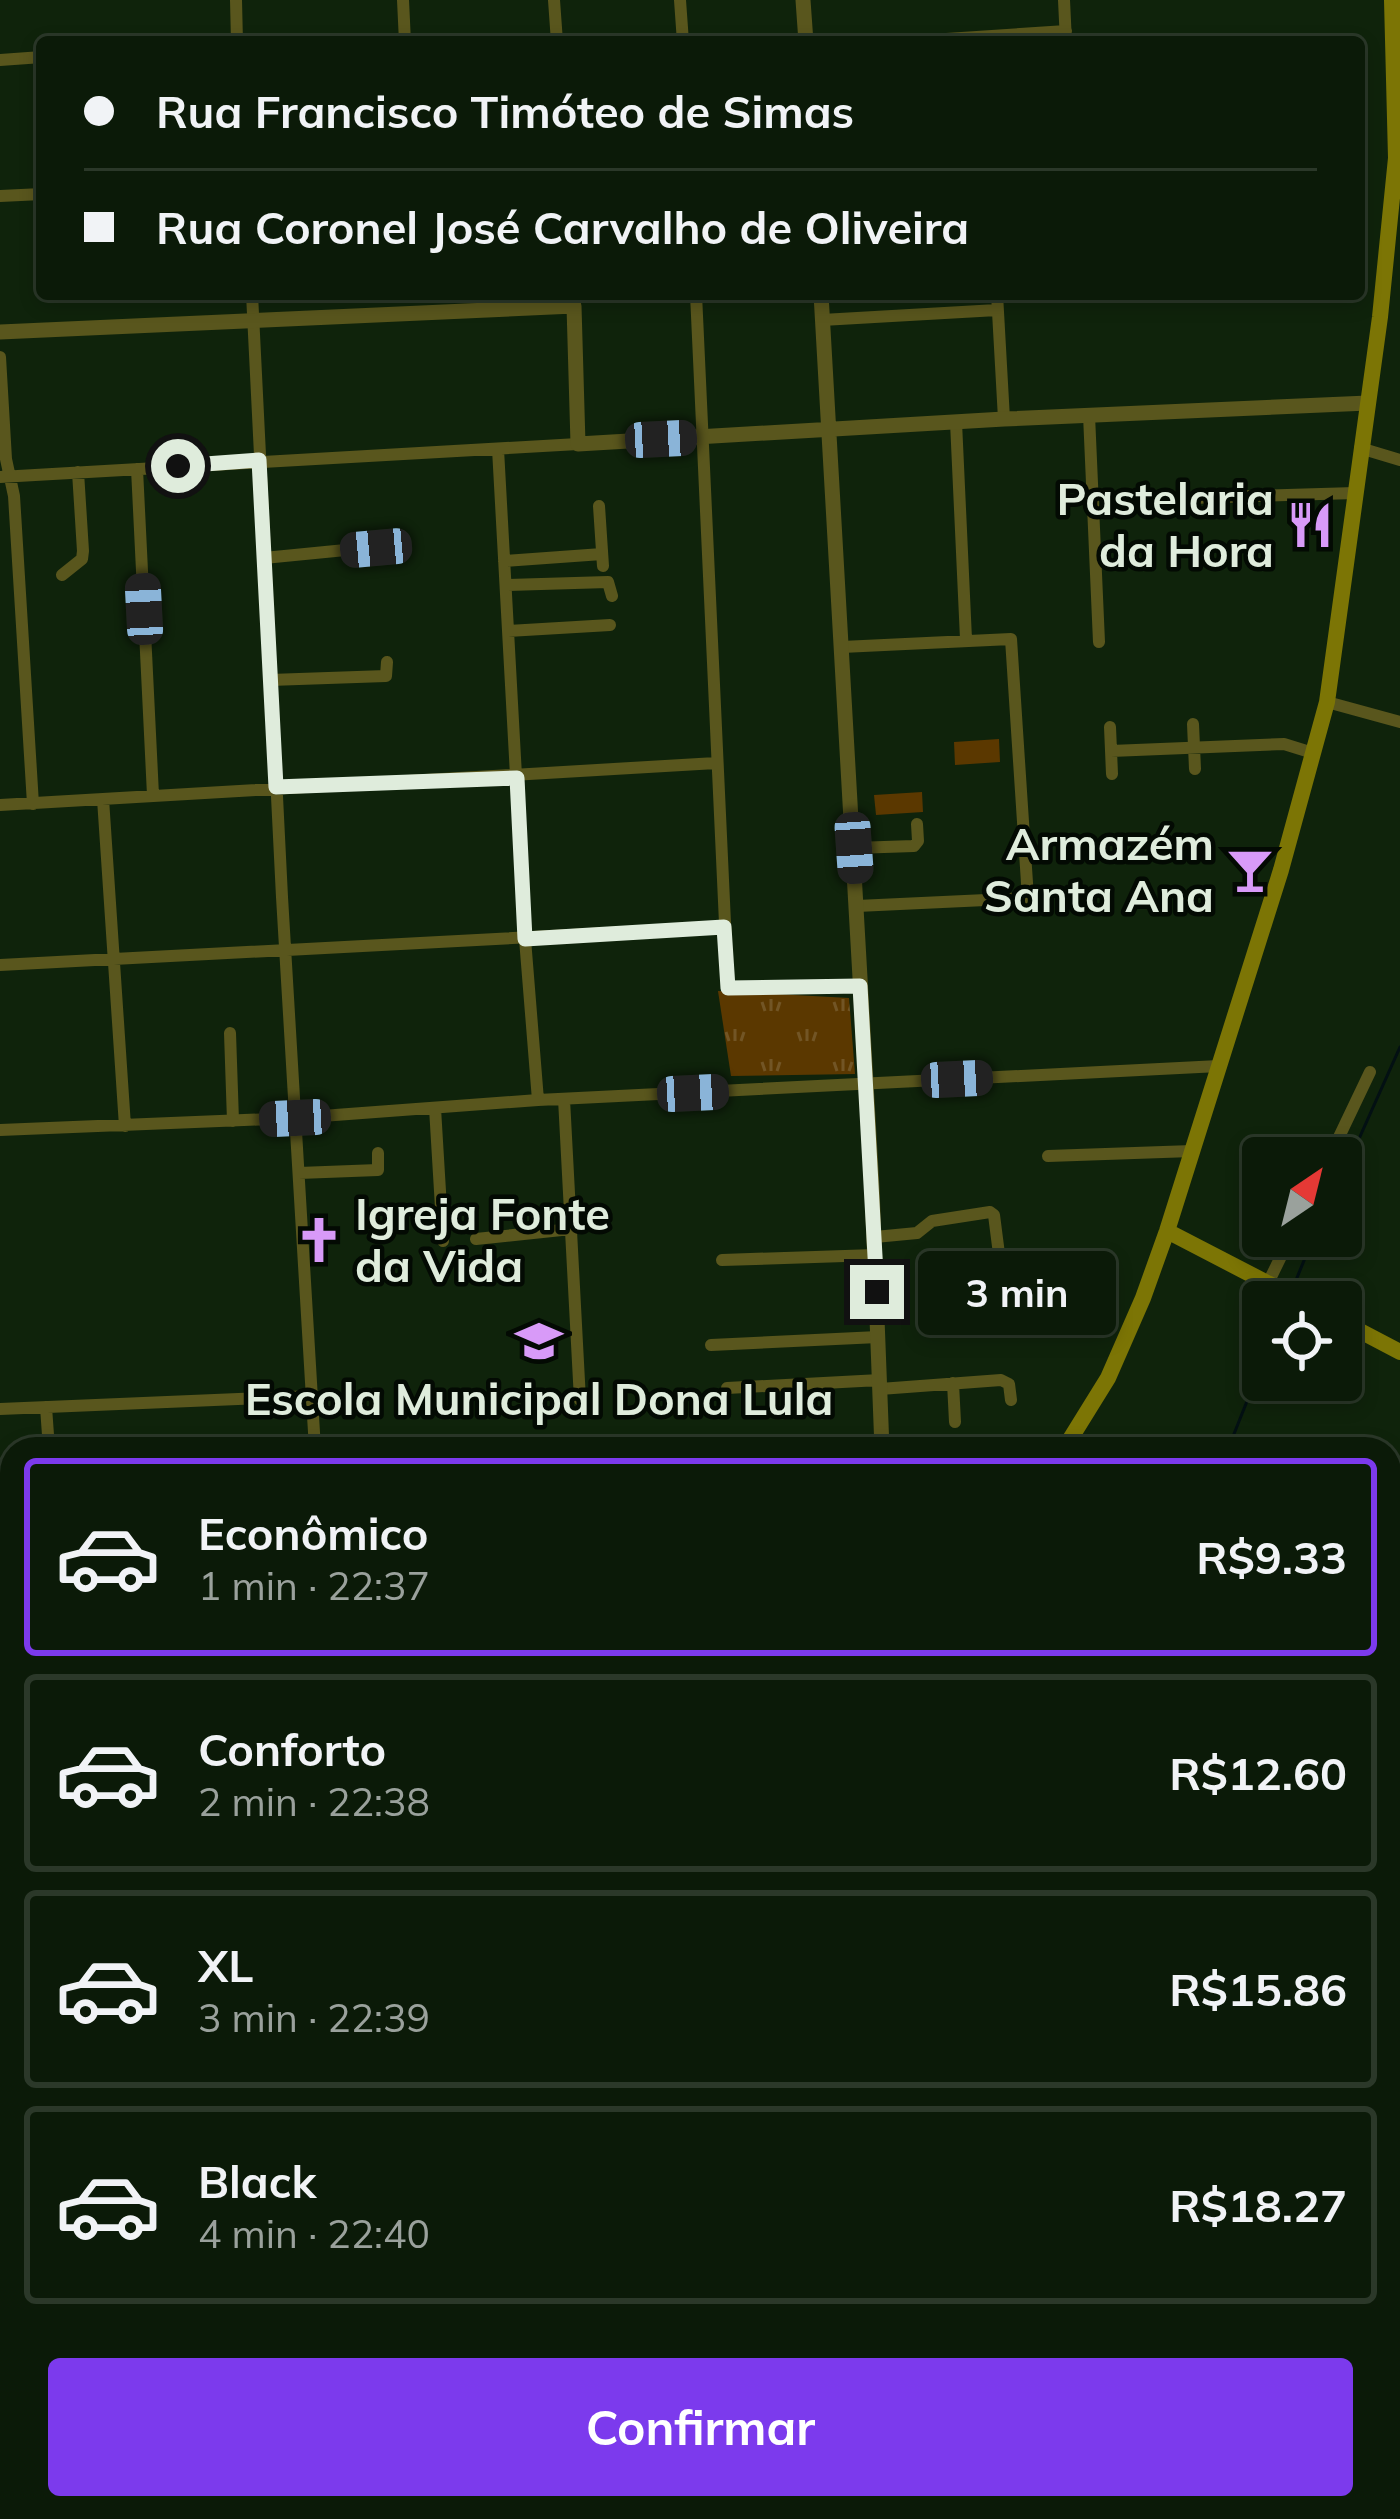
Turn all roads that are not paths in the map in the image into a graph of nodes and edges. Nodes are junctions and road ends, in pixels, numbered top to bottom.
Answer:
1 (236, 0) edge
2 (403, 0) edge
3 (554, 0) edge
4 (680, 0) edge
5 (803, 0) edge
6 (1064, 0) edge
7 (1395, 7) edge
8 (237, 36) edge
9 (405, 36) edge
10 (557, 36) edge
11 (683, 36) edge
12 (806, 36) edge
13 (1066, 36) edge
14 (36, 57) edge
15 (0, 59) edge
16 (36, 194) edge
17 (0, 196) edge
18 (1395, 212) edge
19 (252, 300) edge
20 (573, 300) edge
21 (696, 300) edge
22 (820, 300) edge
23 (997, 300) edge
24 (998, 310) junction
25 (254, 320) junction
26 (822, 320) junction
27 (0, 332) edge
28 (0, 356) edge
29 (1368, 403) junction
30 (1089, 415) junction
31 (1004, 419) junction
32 (956, 422) junction
33 (826, 429) junction
34 (702, 436) junction
35 (578, 444) junction
36 (498, 448) junction
37 (1360, 448) junction
38 (259, 460) junction
39 (1400, 460) edge
40 (137, 469) junction
41 (78, 472) junction
42 (5, 476) edge
43 (1355, 493) junction
44 (1191, 498) dead end
45 (599, 506) dead end
46 (376, 548) dead end
47 (264, 558) junction
48 (504, 561) junction
49 (62, 575) dead end
50 (506, 585) junction
51 (612, 596) dead end
52 (610, 625) dead end
53 (508, 632) junction
54 (966, 639) junction
55 (1099, 642) dead end
56 (842, 647) junction
57 (387, 662) dead end
58 (270, 680) junction
59 (1327, 701) junction
60 (1400, 722) edge
61 (1193, 724) dead end
62 (1110, 728) dead end
63 (1195, 748) junction
64 (1111, 751) junction
65 (1313, 753) junction
66 (716, 764) junction
67 (1195, 769) dead end
68 (1112, 774) dead end
69 (517, 778) junction
70 (276, 787) junction
71 (153, 795) junction
72 (103, 800) junction
73 (33, 804) junction
74 (0, 805) edge
75 (917, 824) dead end
76 (854, 848) junction
77 (857, 906) junction
78 (724, 927) junction
79 (525, 939) junction
80 (284, 950) junction
81 (115, 959) junction
82 (0, 965) edge
83 (860, 986) junction
84 (230, 1033) dead end
85 (1219, 1066) junction
86 (1370, 1072) dead end
87 (866, 1084) junction
88 (564, 1099) junction
89 (538, 1100) junction
90 (435, 1108) junction
91 (295, 1118) junction
92 (233, 1121) junction
93 (125, 1126) junction
94 (0, 1130) edge
95 (1338, 1137) edge
96 (1192, 1151) junction
97 (378, 1153) dead end
98 (1048, 1156) dead end
99 (298, 1173) junction
100 (571, 1229) junction
101 (1167, 1231) junction
102 (874, 1237) junction
103 (476, 1239) dead end
104 (443, 1241) dead end
105 (999, 1254) dead end
106 (875, 1255) junction
107 (722, 1260) dead end
108 (1263, 1281) edge
109 (1362, 1333) edge
110 (878, 1337) junction
111 (711, 1345) dead end
112 (1400, 1352) edge
113 (1110, 1365) junction
114 (953, 1383) junction
115 (880, 1384) junction
116 (728, 1388) dead end
117 (312, 1396) junction
118 (580, 1400) dead end
119 (1010, 1400) dead end
120 (46, 1407) junction
121 (0, 1409) edge
122 (955, 1422) dead end
123 (49, 1437) edge
124 (314, 1437) edge
125 (882, 1437) edge
126 (1059, 1437) edge
127 (1071, 1437) edge

1 - 8 street
2 - 9 street
3 - 10 street
4 - 11 street
5 - 12 street
6 - 13 street
7 - 18 main road
14 - 15 street
16 - 17 street
18 - 29 main road
19 - 25 street
20 - 25 street
20 - 35 street
21 - 34 street
22 - 26 street
23 - 24 street
24 - 26 street
24 - 31 street
25 - 27 street
25 - 38 street
26 - 33 street
28 - 42 street
29 - 30 street
29 - 37 main road
30 - 31 street
30 - 55 street
31 - 32 street
32 - 33 street
32 - 54 street
33 - 34 street
33 - 56 street
34 - 35 street
34 - 66 street
35 - 36 street
36 - 38 street
36 - 48 street
37 - 39 street
37 - 43 main road
38 - 40 street
38 - 47 street
40 - 41 street
40 - 71 street
41 - 42 street
41 - 49 street
42 - 73 street
43 - 44 street
43 - 59 main road
45 - 48 street
46 - 47 street
47 - 58 street
48 - 50 street
50 - 51 street
50 - 53 street
52 - 53 street
53 - 69 street
54 - 56 street
54 - 77 street
56 - 76 street
57 - 58 street
58 - 70 street
59 - 60 street
59 - 65 main road
61 - 63 street
62 - 64 street
63 - 64 street
63 - 65 street
63 - 67 street
64 - 68 street
65 - 85 main road
66 - 69 street
66 - 78 street
69 - 70 street
69 - 79 street
70 - 71 street
70 - 80 street
71 - 72 street
72 - 73 street
72 - 81 street
73 - 74 street
75 - 76 street
76 - 77 street
77 - 83 street
78 - 79 street
78 - 83 street
79 - 80 street
79 - 89 street
80 - 81 street
80 - 91 street
81 - 82 street
81 - 93 street
83 - 87 street
84 - 92 street
85 - 87 street
85 - 96 main road
86 - 95 street
87 - 88 street
87 - 102 street
88 - 89 street
88 - 100 street
89 - 90 street
90 - 91 street
90 - 104 street
91 - 92 street
91 - 99 street
92 - 93 street
93 - 94 street
96 - 98 street
96 - 101 main road
97 - 99 street
99 - 117 street
100 - 103 street
100 - 118 street
101 - 108 main road
101 - 113 main road
102 - 105 street
102 - 106 street
106 - 107 street
106 - 110 street
109 - 112 main road
110 - 111 street
110 - 115 street
113 - 126 main road
113 - 127 main road
114 - 115 street
114 - 119 street
114 - 122 street
115 - 116 street
115 - 125 street
117 - 120 street
117 - 124 street
120 - 121 street
120 - 123 street

